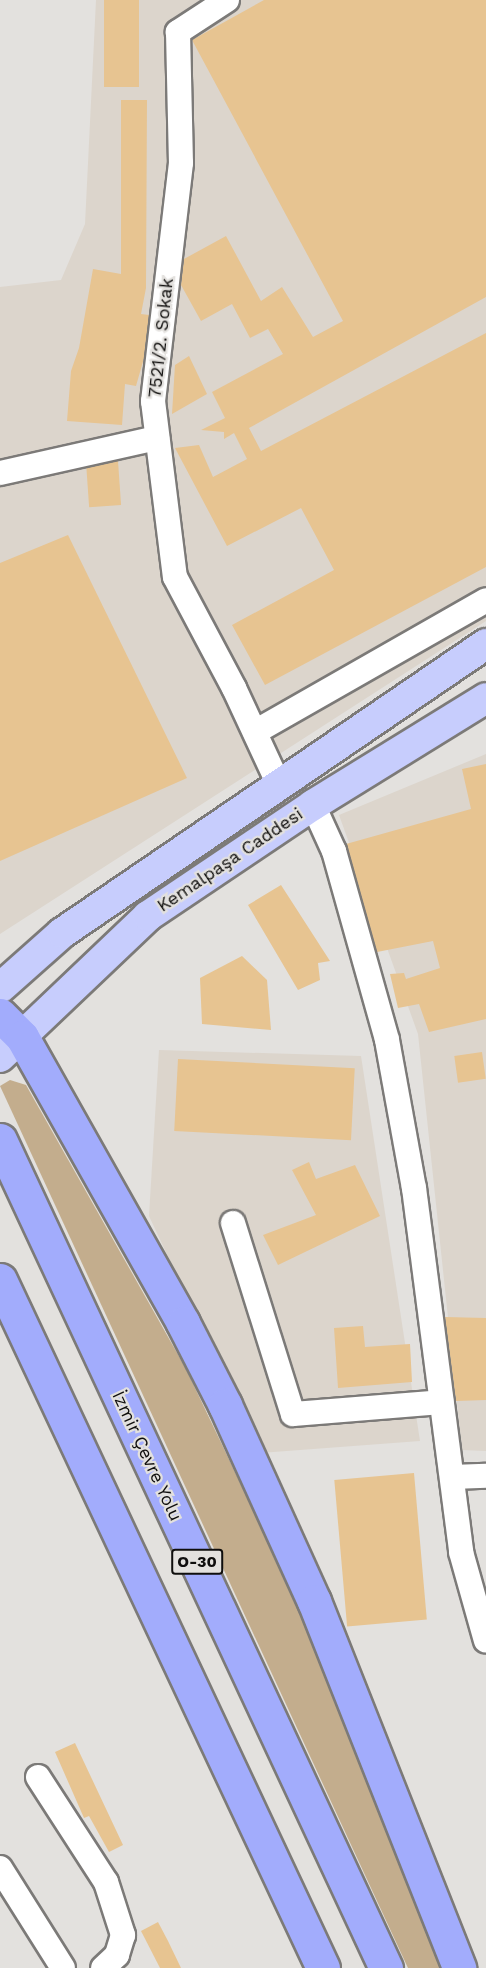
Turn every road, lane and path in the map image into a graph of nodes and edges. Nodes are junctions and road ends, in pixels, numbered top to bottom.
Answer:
1 (226, 0) edge
2 (157, 438) junction
3 (0, 472) edge
4 (486, 600) edge
5 (486, 644) edge
6 (486, 698) edge
7 (255, 732) junction
8 (279, 785) junction
9 (312, 805) junction
10 (0, 988) edge
11 (7, 1036) edge
12 (4, 1148) edge
13 (232, 1223) dead end
14 (0, 1280) edge
15 (442, 1402) junction
16 (486, 1476) edge
17 (452, 1477) junction
18 (482, 1608) edge
19 (486, 1641) edge
20 (38, 1777) dead end
21 (0, 1868) edge
22 (63, 1968) edge
23 (102, 1968) edge
24 (323, 1968) edge
25 (386, 1968) edge
26 (459, 1968) edge

1 - 2 street, 7521/2. Sokak
2 - 3 street
2 - 7 street, 7521/2. Sokak
4 - 7 street
5 - 8 main road, Kemalpaşa Caddesi
6 - 9 main road, Kemalpaşa Caddesi
7 - 8 street, 7521/2. Sokak
8 - 10 main road, Kemalpaşa Caddesi
9 - 11 main road, Kemalpaşa Caddesi
9 - 15 street
11 - 26 highway
12 - 25 highway, İzmir Çevre Yolu / O-30
13 - 15 street
14 - 24 highway
15 - 17 street
16 - 17 street
17 - 18 street
18 - 19 street
20 - 23 street
21 - 22 street

